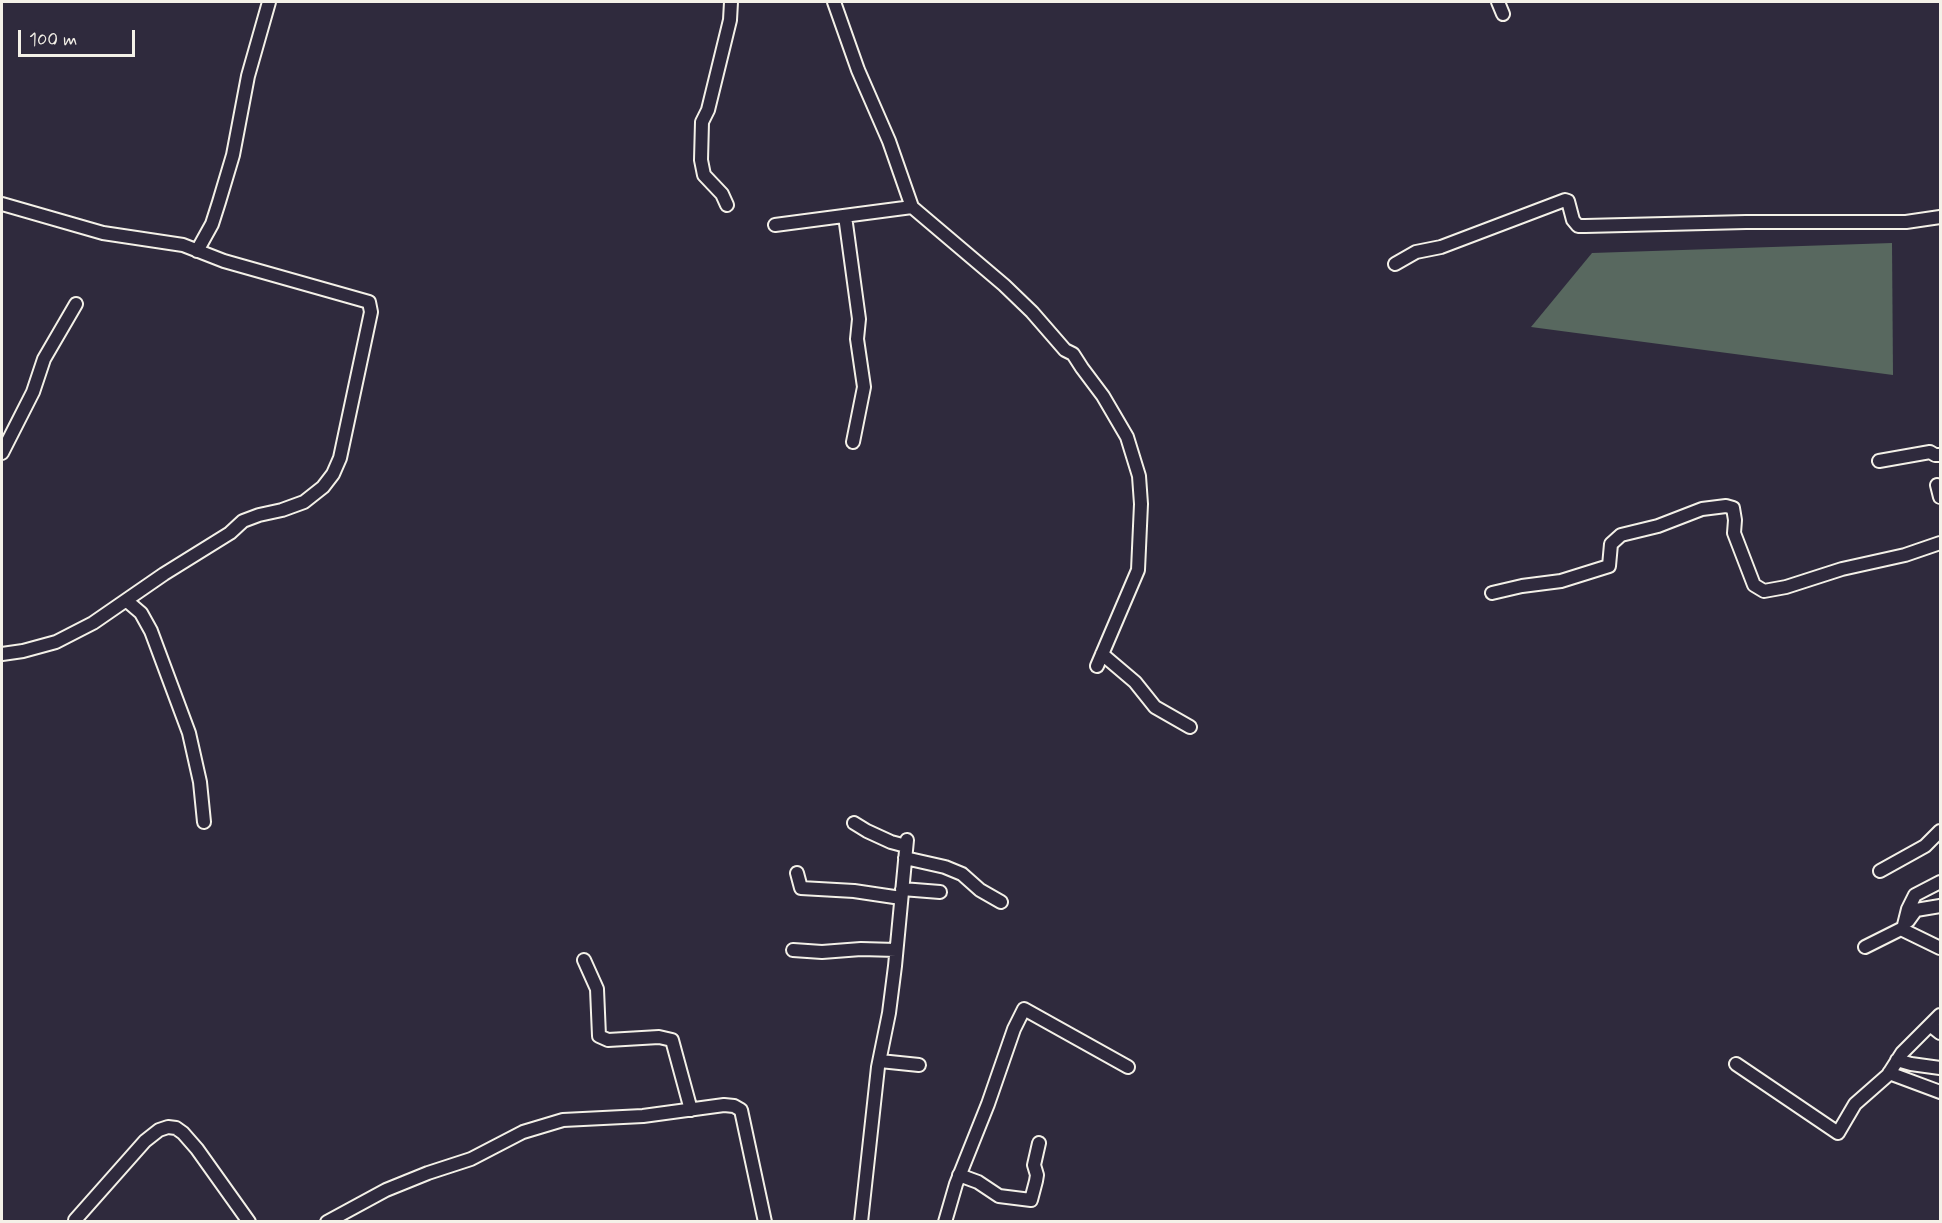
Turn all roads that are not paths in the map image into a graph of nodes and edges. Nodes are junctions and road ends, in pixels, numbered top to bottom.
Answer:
1 (269, 2) edge
2 (731, 2) edge
3 (834, 2) edge
4 (1498, 2) edge
5 (1503, 14) dead end
6 (2, 204) edge
7 (727, 205) dead end
8 (912, 207) junction
9 (845, 216) junction
10 (1941, 217) edge
11 (775, 225) dead end
12 (197, 251) junction
13 (1395, 264) dead end
14 (76, 304) dead end
15 (853, 442) dead end
16 (2, 453) edge
17 (1941, 455) edge
18 (1879, 461) dead end
19 (1941, 543) edge
20 (1492, 593) dead end
21 (127, 601) junction
22 (2, 654) edge
23 (1190, 728) dead end
24 (204, 822) dead end
25 (854, 823) dead end
26 (1941, 831) edge
27 (906, 848) junction
28 (1880, 871) dead end
29 (797, 873) dead end
30 (1941, 882) edge
31 (940, 892) dead end
32 (902, 893) junction
33 (1001, 902) dead end
34 (1941, 906) edge
35 (1903, 927) junction
36 (1865, 947) dead end
37 (1941, 948) edge
38 (793, 950) dead end
39 (896, 950) junction
40 (584, 960) dead end
41 (1941, 1015) edge
42 (1935, 1029) edge
43 (1897, 1060) junction
44 (880, 1061) junction
45 (1736, 1064) dead end
46 (919, 1065) dead end
47 (1128, 1067) dead end
48 (1941, 1068) edge
49 (1889, 1073) junction
50 (1941, 1092) edge
51 (691, 1110) junction
52 (1039, 1143) dead end
53 (959, 1175) junction
54 (75, 1220) edge
55 (249, 1221) edge
56 (327, 1221) edge
57 (765, 1221) edge
58 (861, 1221) edge
59 (945, 1221) edge

1 - 12 street
2 - 7 street
3 - 8 street
4 - 5 street
6 - 12 street
8 - 9 street
8 - 23 street
9 - 11 street
9 - 15 street
10 - 13 street
12 - 21 street
14 - 16 street
17 - 18 street
19 - 20 street
21 - 22 street
21 - 24 street
25 - 27 street
26 - 28 street
27 - 32 street
27 - 33 street
29 - 32 street
30 - 35 street
31 - 32 street
32 - 39 street
34 - 35 street
35 - 36 street
35 - 37 street
38 - 39 street
39 - 44 street
40 - 51 street
41 - 42 street
42 - 43 street
43 - 48 street
43 - 49 street
44 - 46 street
44 - 58 street
45 - 49 street
47 - 53 street
49 - 50 street
51 - 56 street
51 - 57 street
52 - 53 street
53 - 59 street
54 - 55 street

